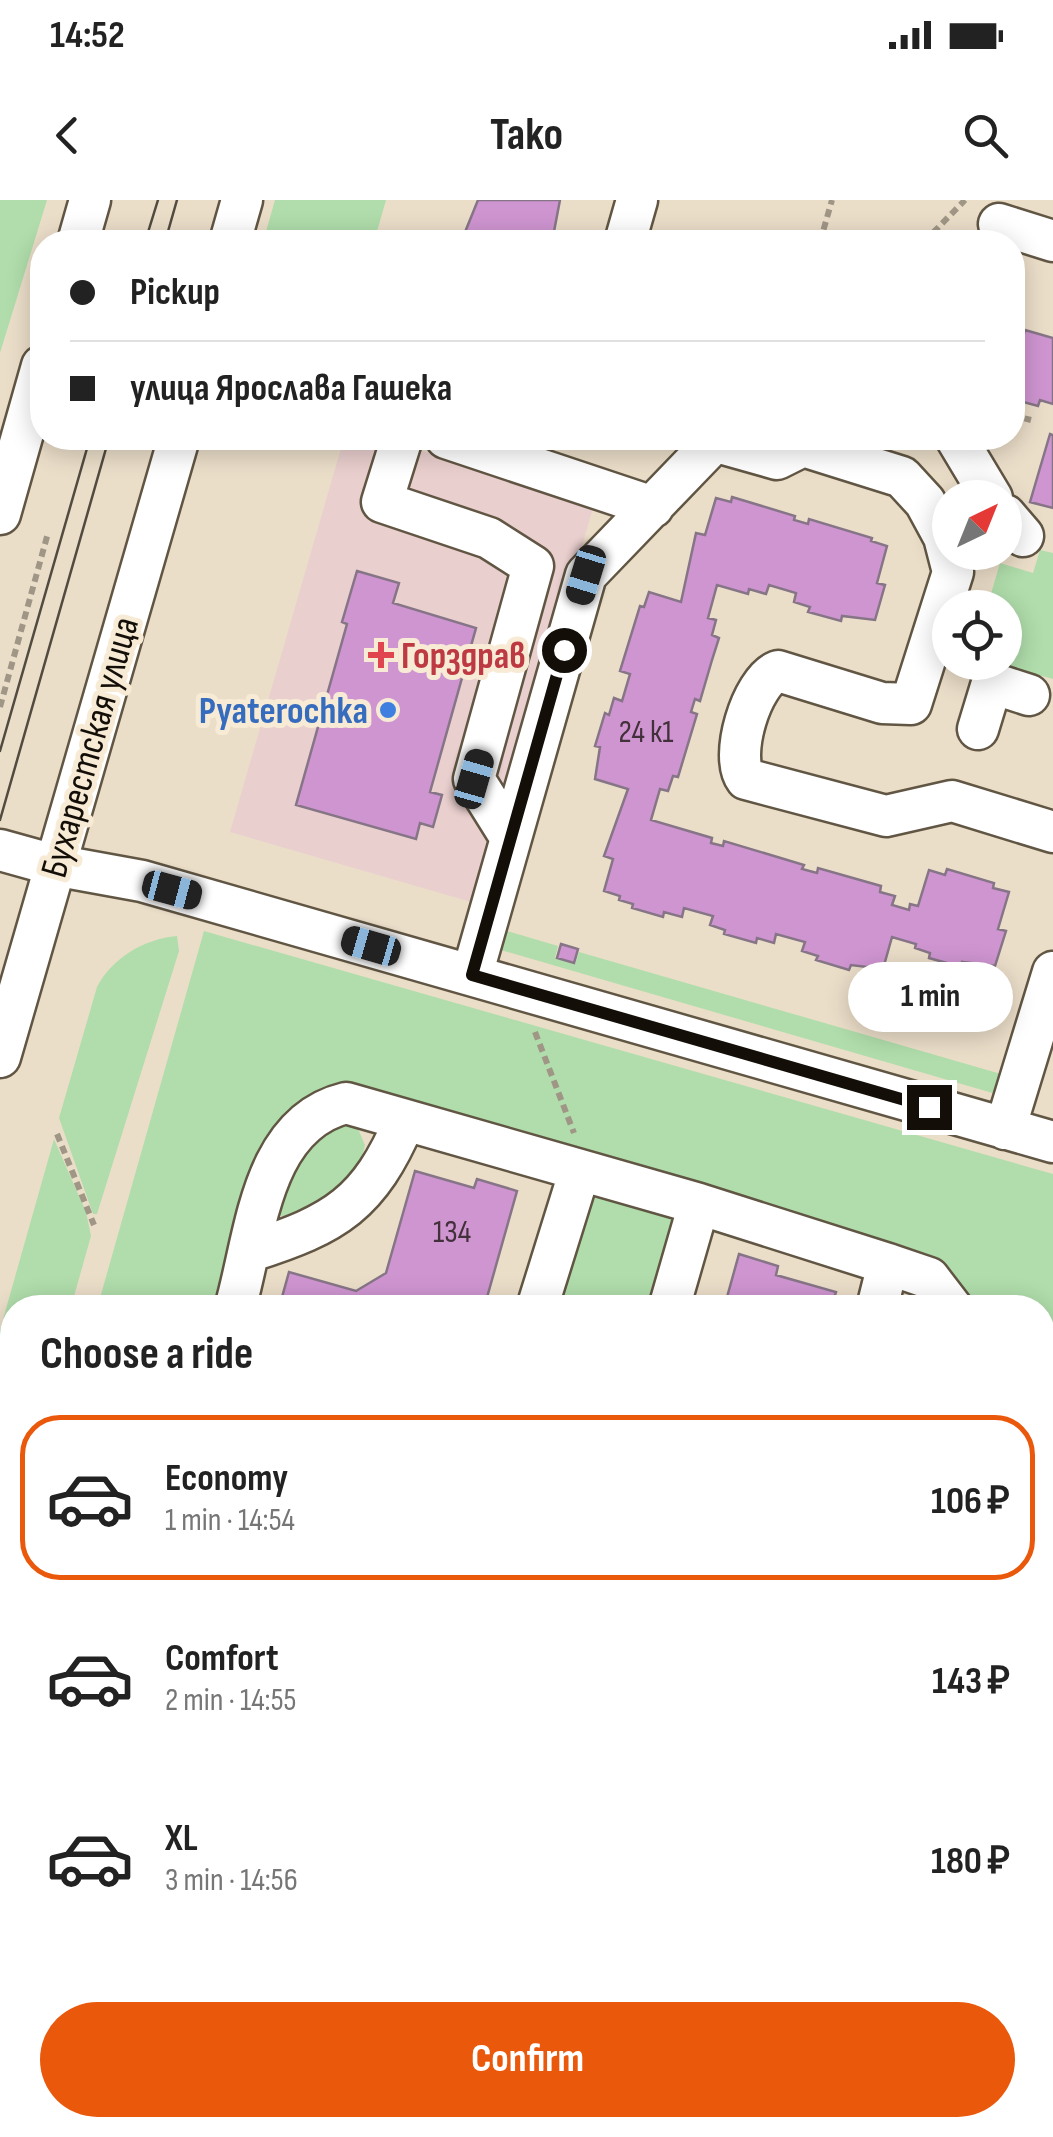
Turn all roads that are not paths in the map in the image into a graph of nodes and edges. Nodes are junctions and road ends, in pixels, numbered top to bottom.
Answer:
1 (90, 200) edge
2 (242, 200) edge
3 (636, 200) edge
4 (81, 230) edge
5 (233, 230) edge
6 (627, 230) edge
7 (30, 408) edge
8 (175, 450) edge
9 (398, 450) edge
10 (482, 450) edge
11 (708, 450) edge
12 (748, 450) edge
13 (796, 450) edge
14 (816, 450) edge
15 (963, 450) edge
16 (981, 480) edge
17 (653, 507) junction
18 (0, 514) edge
19 (1033, 708) edge
20 (978, 729) dead end
21 (1053, 832) edge
22 (509, 835) junction
23 (0, 850) edge
24 (54, 865) junction
25 (0, 880) edge
26 (1053, 972) edge
27 (472, 975) junction
28 (0, 1057) edge
29 (405, 1120) junction
30 (1005, 1129) junction
31 (1053, 1142) edge
32 (578, 1155) junction
33 (699, 1204) junction
34 (252, 1250) junction
35 (888, 1264) junction
36 (239, 1295) edge
37 (540, 1295) edge
38 (673, 1295) edge
39 (880, 1295) edge
40 (942, 1295) edge

1 - 4 street
2 - 5 street
3 - 6 street
7 - 18 street
8 - 24 street, Бухарестская улица
9 - 22 street
10 - 17 street
11 - 17 street
12 - 13 street
14 - 21 street
15 - 16 street
17 - 22 street
19 - 20 street
22 - 27 street
23 - 24 street
24 - 25 street
24 - 27 street
24 - 28 street, Бухарестская улица
26 - 30 street
27 - 30 street
29 - 32 street
29 - 34 street
29 - 34 street
30 - 31 street
32 - 33 street
32 - 37 street
33 - 35 street
33 - 38 street
34 - 36 street
35 - 39 street
35 - 40 street

